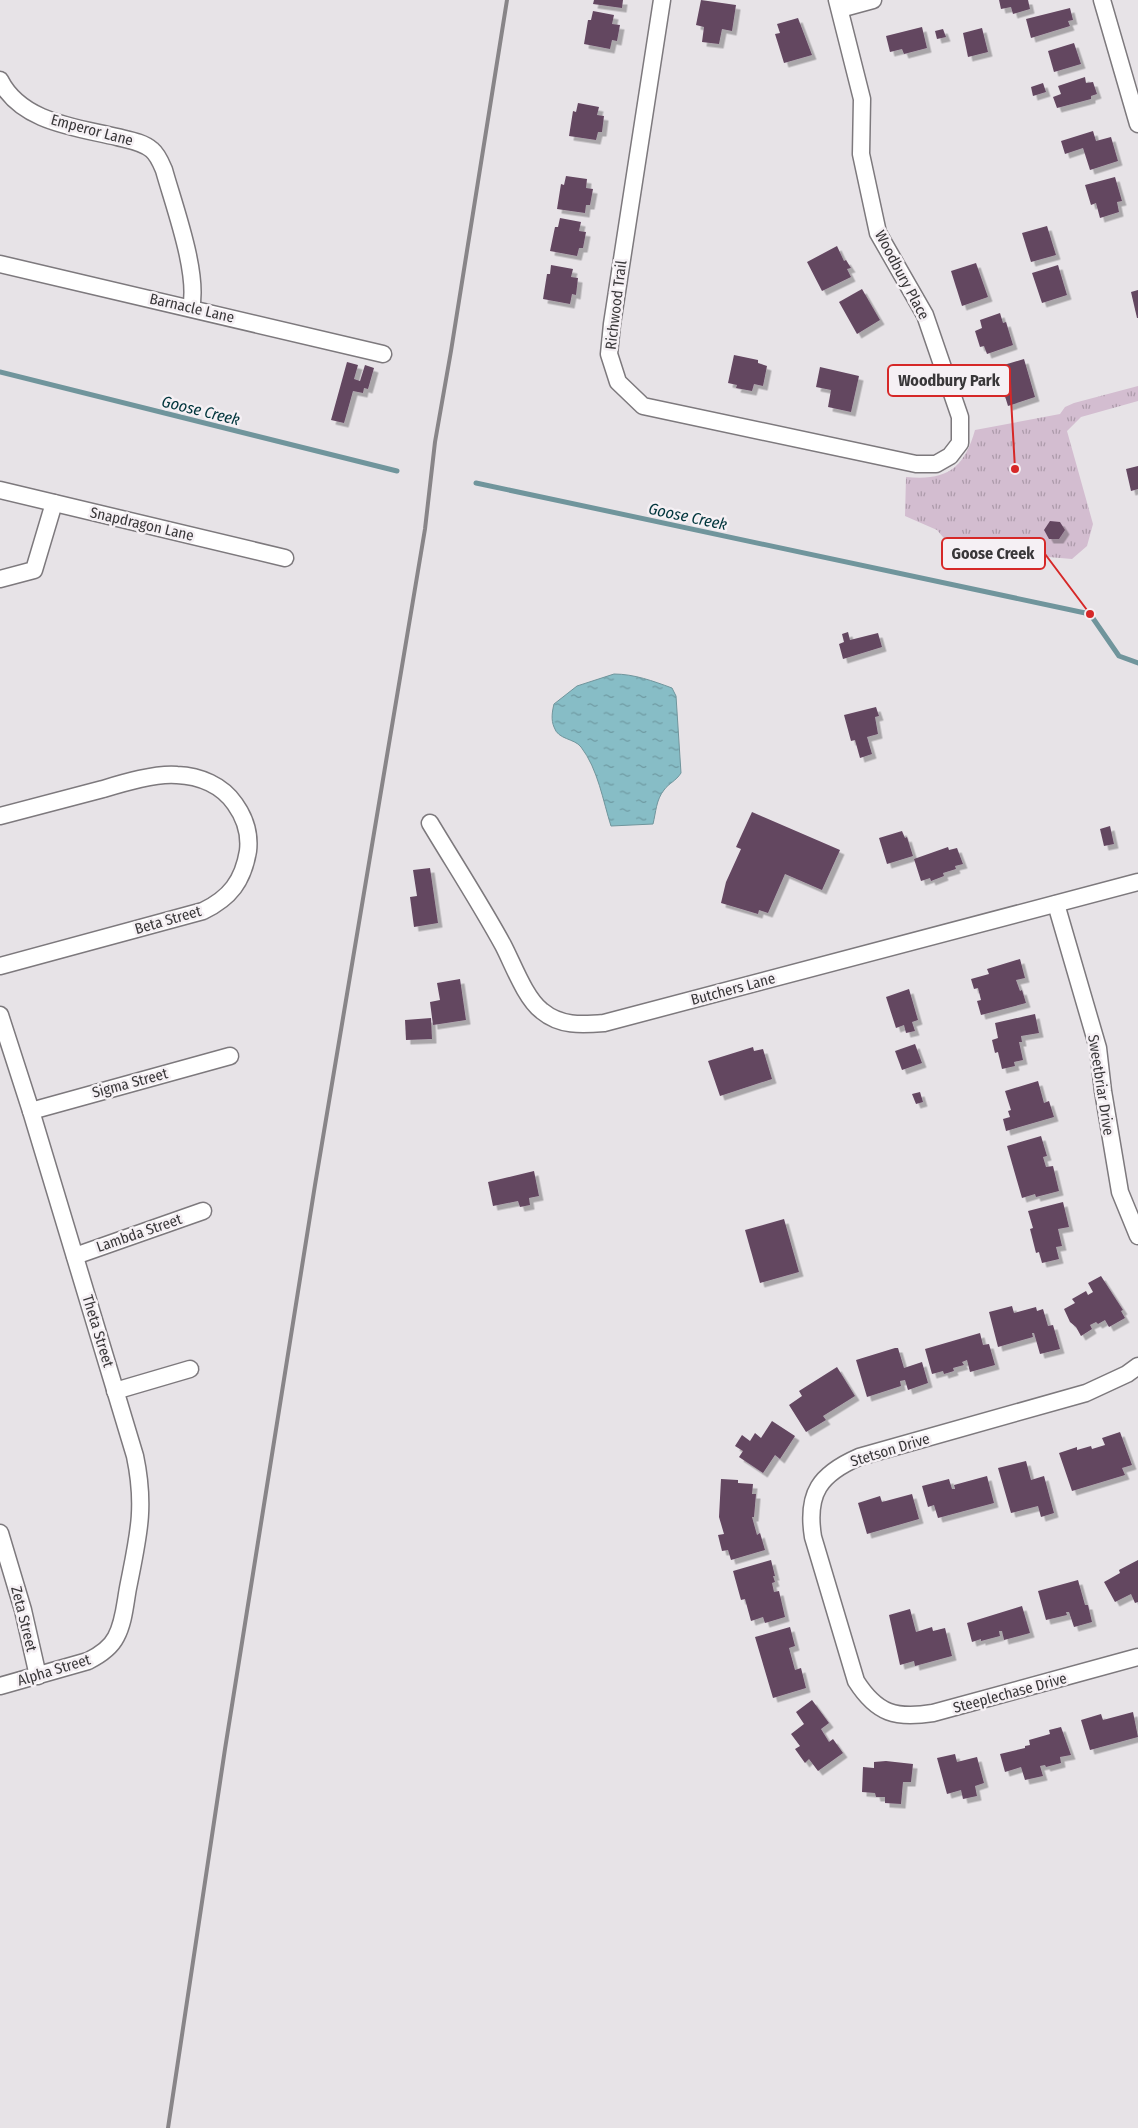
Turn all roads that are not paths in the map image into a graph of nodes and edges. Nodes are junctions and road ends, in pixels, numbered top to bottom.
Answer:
1 (662, 0) edge
2 (873, 0) edge
3 (1102, 0) edge
4 (839, 4) edge
5 (0, 80) edge
6 (1138, 124) edge
7 (0, 264) edge
8 (191, 308) junction
9 (383, 354) dead end
10 (950, 456) joint
11 (0, 490) edge
12 (54, 503) junction
13 (285, 558) dead end
14 (0, 579) edge
15 (0, 816) edge
16 (430, 823) dead end
17 (1138, 882) edge
18 (1056, 904) junction
19 (0, 966) edge
20 (0, 1015) edge
21 (230, 1056) dead end
22 (31, 1112) junction
23 (203, 1211) dead end
24 (1138, 1236) edge
25 (75, 1256) junction
26 (1138, 1366) edge
27 (190, 1369) dead end
28 (115, 1391) junction
29 (0, 1533) edge
30 (105, 1649) joint
31 (1138, 1657) edge
32 (38, 1676) junction
33 (0, 1686) edge
34 (882, 1709) joint

1 - 10 street, Richwood Trail
2 - 4 street
3 - 6 street
4 - 10 street, Woodbury Place
5 - 8 street, Emperor Lane
7 - 8 street, Barnacle Lane
8 - 9 street, Barnacle Lane
11 - 12 street, Snapdragon Lane
12 - 13 street, Snapdragon Lane
12 - 14 street
15 - 19 street, Beta Street
16 - 18 street, Butchers Lane
17 - 18 street, Butchers Lane
18 - 24 street, Sweetbriar Drive
20 - 22 street, Theta Street
21 - 22 street, Sigma Street
22 - 25 street, Theta Street
23 - 25 street, Lambda Street
25 - 28 street, Theta Street
26 - 34 street, Stetson Drive
27 - 28 street
28 - 30 street, Theta Street
29 - 32 street, Zeta Street
30 - 32 street, Alpha Street
31 - 34 street, Steeplechase Drive
32 - 33 street, Alpha Street

